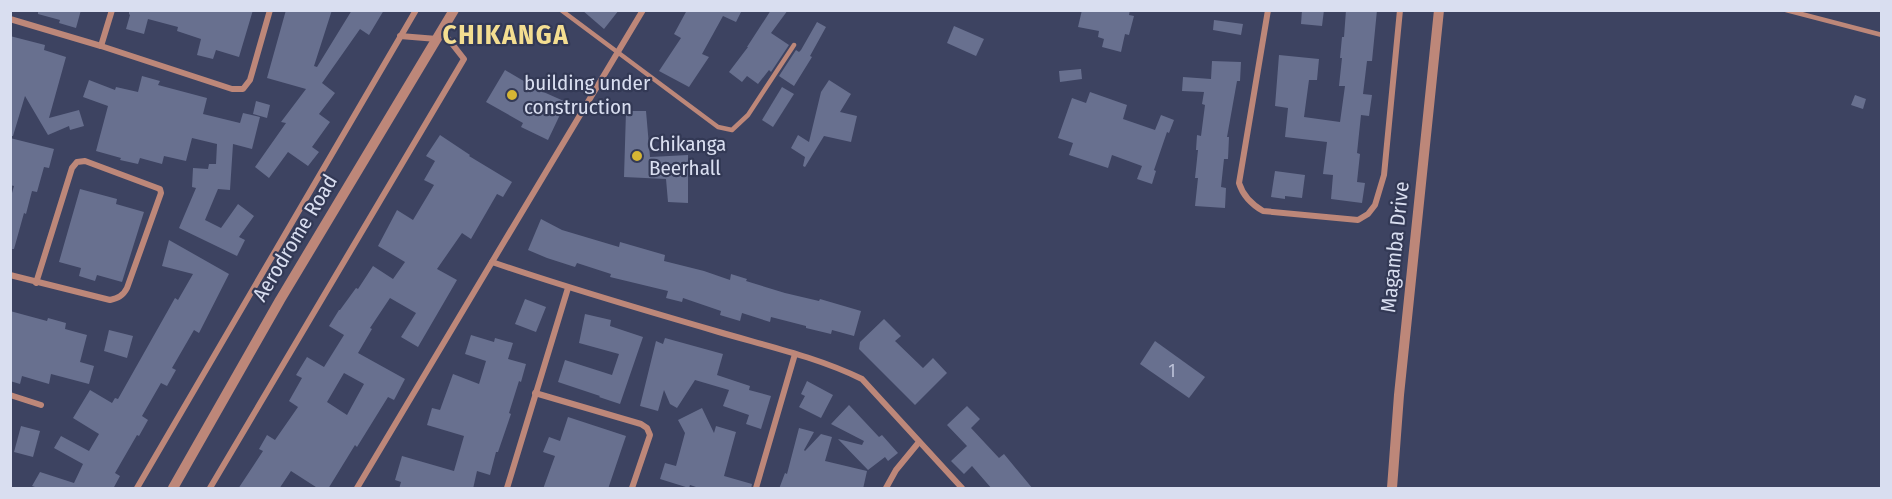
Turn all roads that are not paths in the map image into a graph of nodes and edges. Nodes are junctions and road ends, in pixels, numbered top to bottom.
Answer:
1 (112, 10) edge
2 (270, 10) edge
3 (416, 10) edge
4 (454, 10) edge
5 (561, 10) edge
6 (643, 10) edge
7 (1268, 10) edge
8 (1400, 10) edge
9 (1439, 10) edge
10 (1786, 10) edge
11 (10, 19) edge
12 (1881, 34) edge
13 (440, 35) junction
14 (400, 36) junction
15 (794, 45) dead end
16 (101, 46) junction
17 (618, 52) junction
18 (492, 261) junction
19 (10, 275) edge
20 (36, 283) junction
21 (568, 288) junction
22 (795, 354) junction
23 (535, 393) junction
24 (10, 395) edge
25 (41, 405) dead end
26 (919, 442) junction
27 (137, 489) edge
28 (173, 489) edge
29 (210, 489) edge
30 (357, 489) edge
31 (507, 489) edge
32 (632, 489) edge
33 (756, 489) edge
34 (886, 489) edge
35 (962, 489) edge
36 (1392, 489) edge

1 - 16 street
2 - 16 street
3 - 14 street
4 - 13 street, Aerodrome Road
5 - 17 lane
6 - 17 street
7 - 8 street
9 - 36 street, Magamba Drive
10 - 12 lane
11 - 16 street
13 - 14 street
13 - 28 street, Aerodrome Road
13 - 29 street
14 - 27 street
15 - 17 lane
17 - 18 street
18 - 21 street
18 - 30 street
19 - 20 street
20 - 20 street
21 - 22 street
21 - 23 street
22 - 26 street
22 - 33 street
23 - 31 street
23 - 32 street
24 - 25 street
26 - 34 street
26 - 35 street

